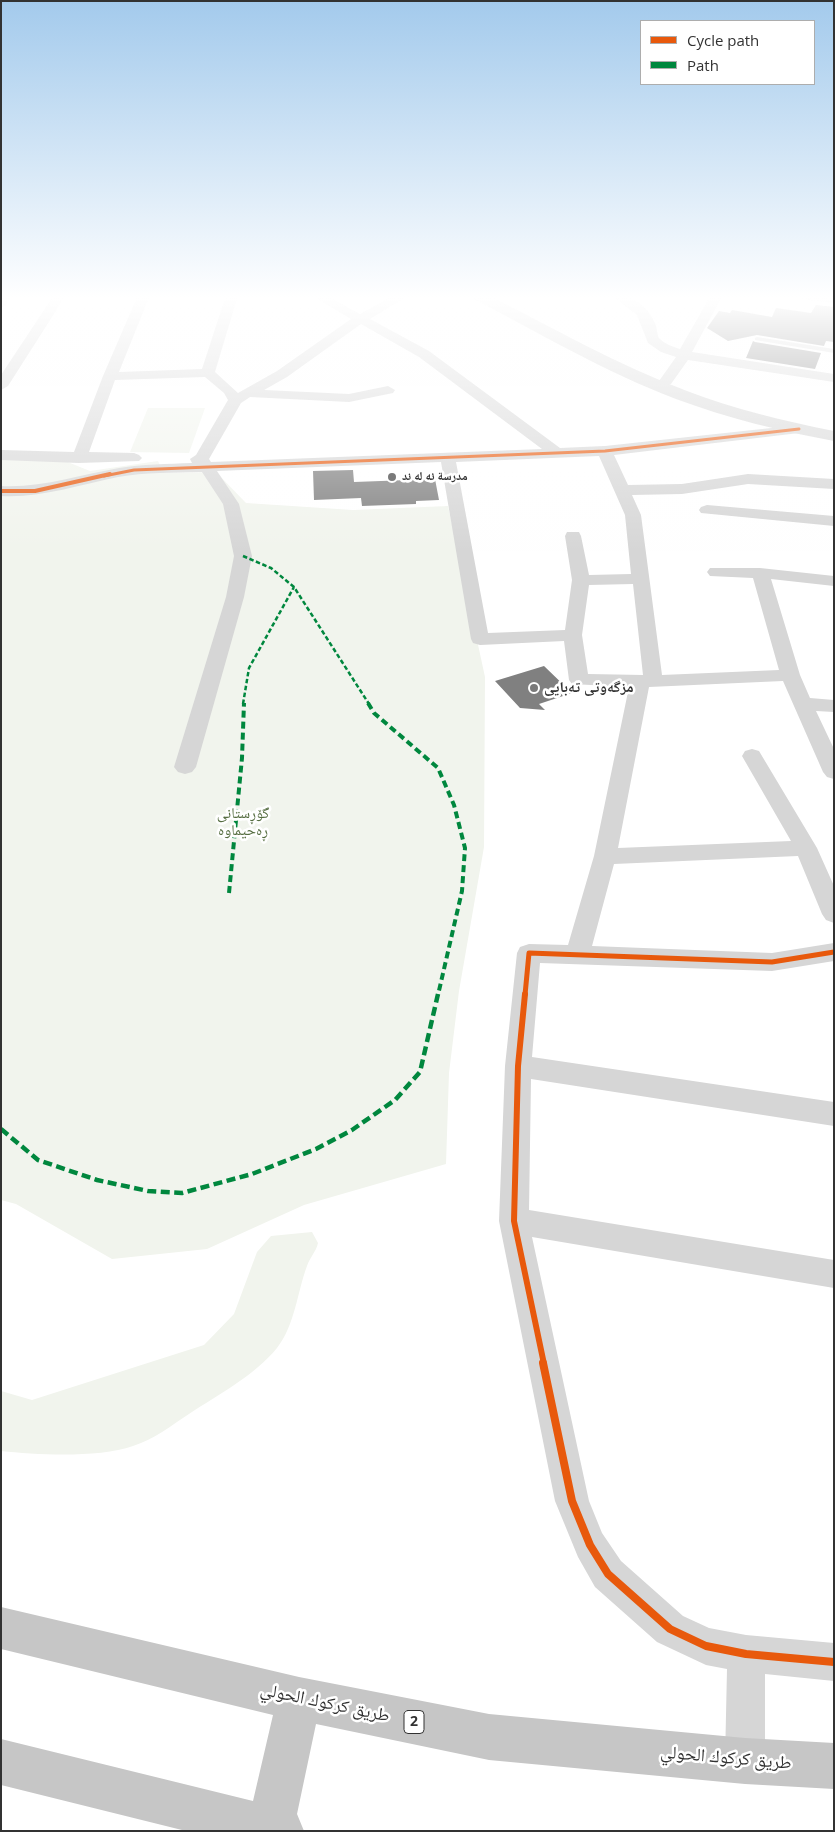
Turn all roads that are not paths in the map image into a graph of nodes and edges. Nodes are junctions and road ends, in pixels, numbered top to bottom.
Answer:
1 (108, 380) edge
2 (215, 380) edge
3 (269, 380) edge
4 (460, 380) edge
5 (647, 380) edge
6 (666, 381) edge
7 (388, 390) dead end
8 (249, 393) junction
9 (232, 396) junction
10 (834, 428) edge
11 (799, 429) junction
12 (834, 436) edge
13 (605, 451) junction
14 (557, 453) junction
15 (1, 455) edge
16 (79, 458) junction
17 (448, 458) junction
18 (201, 464) junction
19 (834, 484) edge
20 (622, 490) junction
21 (1, 491) edge
22 (707, 510) dead end
23 (834, 521) edge
24 (573, 536) dead end
25 (716, 572) dead end
26 (760, 573) junction
27 (640, 578) junction
28 (580, 580) junction
29 (834, 581) edge
30 (574, 635) junction
31 (790, 675) junction
32 (646, 681) junction
33 (804, 704) junction
34 (834, 706) edge
35 (752, 756) dead end
36 (185, 767) dead end
37 (834, 772) edge
38 (806, 848) junction
39 (605, 856) junction
40 (834, 914) edge
41 (834, 952) edge
42 (577, 955) junction
43 (518, 1066) junction
44 (834, 1114) edge
45 (514, 1221) junction
46 (834, 1274) edge
47 (1, 1628) edge
48 (746, 1654) junction
49 (834, 1662) edge
50 (299, 1699) junction
51 (745, 1760) junction
52 (1, 1762) edge
53 (834, 1766) edge
54 (276, 1829) edge

1 - 16 street
2 - 9 street
3 - 8 street
4 - 14 street
5 - 11 street
6 - 10 street
7 - 8 street
8 - 9 street
9 - 18 street
11 - 12 street
11 - 13 street
13 - 14 street
13 - 20 street
14 - 17 street
15 - 16 street
16 - 18 street
17 - 18 street
17 - 30 street
18 - 21 street
18 - 36 street
19 - 20 street
20 - 27 street
22 - 23 street
24 - 28 street
25 - 26 street
26 - 29 street
26 - 31 street
27 - 28 street
27 - 32 street
28 - 30 street
30 - 32 street
31 - 32 street
31 - 33 street
32 - 39 street
33 - 34 street
33 - 37 street
35 - 38 street
38 - 39 street
38 - 40 street
39 - 42 street
41 - 42 street
42 - 43 street
43 - 44 street
43 - 45 street
45 - 46 street
45 - 48 street
47 - 50 highway, طريق كركوك الحولي / 2
48 - 49 street
48 - 51 street
50 - 51 highway, طريق كركوك الحولي / 2
50 - 54 highway
51 - 53 highway, طريق كركوك الحولي / 2
52 - 54 highway

